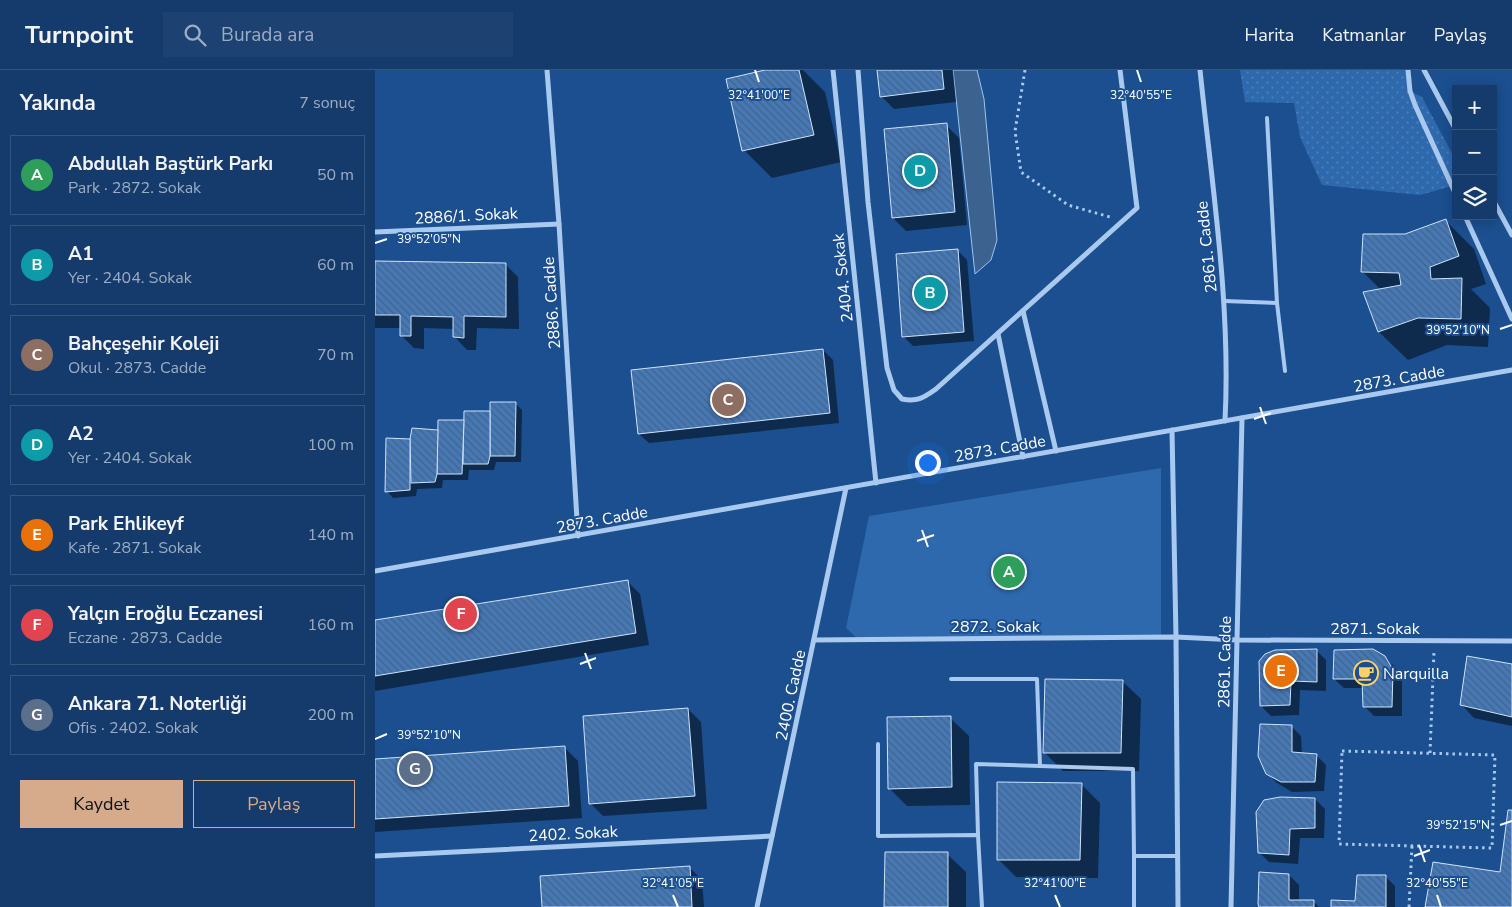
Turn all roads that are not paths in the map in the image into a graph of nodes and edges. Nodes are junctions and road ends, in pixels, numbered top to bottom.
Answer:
1 (547, 70) edge
2 (833, 70) edge
3 (858, 70) edge
4 (1120, 70) edge
5 (1200, 70) edge
6 (1408, 70) edge
7 (1424, 70) edge
8 (1267, 118) dead end
9 (1452, 122) edge
10 (1452, 186) edge
11 (1497, 207) edge
12 (1467, 220) edge
13 (559, 224) junction
14 (375, 232) edge
15 (1512, 235) edge
16 (1224, 301) junction
17 (1277, 303) junction
18 (1023, 311) junction
19 (1512, 318) edge
20 (998, 334) junction
21 (1512, 370) edge
22 (1285, 372) dead end
23 (1242, 418) junction
24 (1225, 421) junction
25 (1172, 430) junction
26 (1056, 451) junction
27 (1023, 457) junction
28 (876, 483) junction
29 (845, 488) junction
30 (578, 536) junction
31 (375, 571) edge
32 (1176, 637) junction
33 (814, 640) junction
34 (1237, 640) junction
35 (1512, 641) edge
36 (951, 679) dead end
37 (877, 744) dead end
38 (1040, 766) junction
39 (978, 835) junction
40 (772, 836) junction
41 (375, 856) edge
42 (1134, 856) junction
43 (1177, 856) junction
44 (757, 907) edge
45 (982, 907) edge
46 (1134, 907) edge
47 (1178, 907) edge
48 (1231, 907) edge

1 - 13 street, 2886. Cadde
2 - 28 street, 2404. Sokak
3 - 20 street
4 - 18 street
5 - 16 street, 2861. Cadde
6 - 10 street
7 - 9 street
8 - 17 lane
11 - 15 street
12 - 19 street
13 - 14 street, 2886/1. Sokak
13 - 30 street, 2886. Cadde
16 - 17 lane
16 - 24 street, 2861. Cadde
17 - 22 lane
18 - 20 street
18 - 26 street
20 - 27 street
21 - 23 street, 2873. Cadde
23 - 24 street, 2873. Cadde
23 - 34 street, 2861. Cadde
24 - 25 street, 2873. Cadde
25 - 26 street, 2873. Cadde
25 - 32 street
26 - 27 street, 2873. Cadde
27 - 28 street, 2873. Cadde
28 - 29 street, 2873. Cadde
29 - 30 street, 2873. Cadde
29 - 33 street, 2400. Cadde
30 - 31 street, 2873. Cadde
32 - 33 street, 2872. Sokak
32 - 34 street, 2872. Sokak
32 - 43 street
33 - 40 street, 2400. Cadde
34 - 35 street, 2871. Sokak
34 - 48 street, 2861. Cadde
36 - 38 lane
37 - 39 lane
38 - 39 lane
38 - 42 lane
39 - 45 lane
40 - 41 street, 2402. Sokak
40 - 44 street, 2400. Cadde
42 - 43 lane
42 - 46 lane
43 - 47 street

